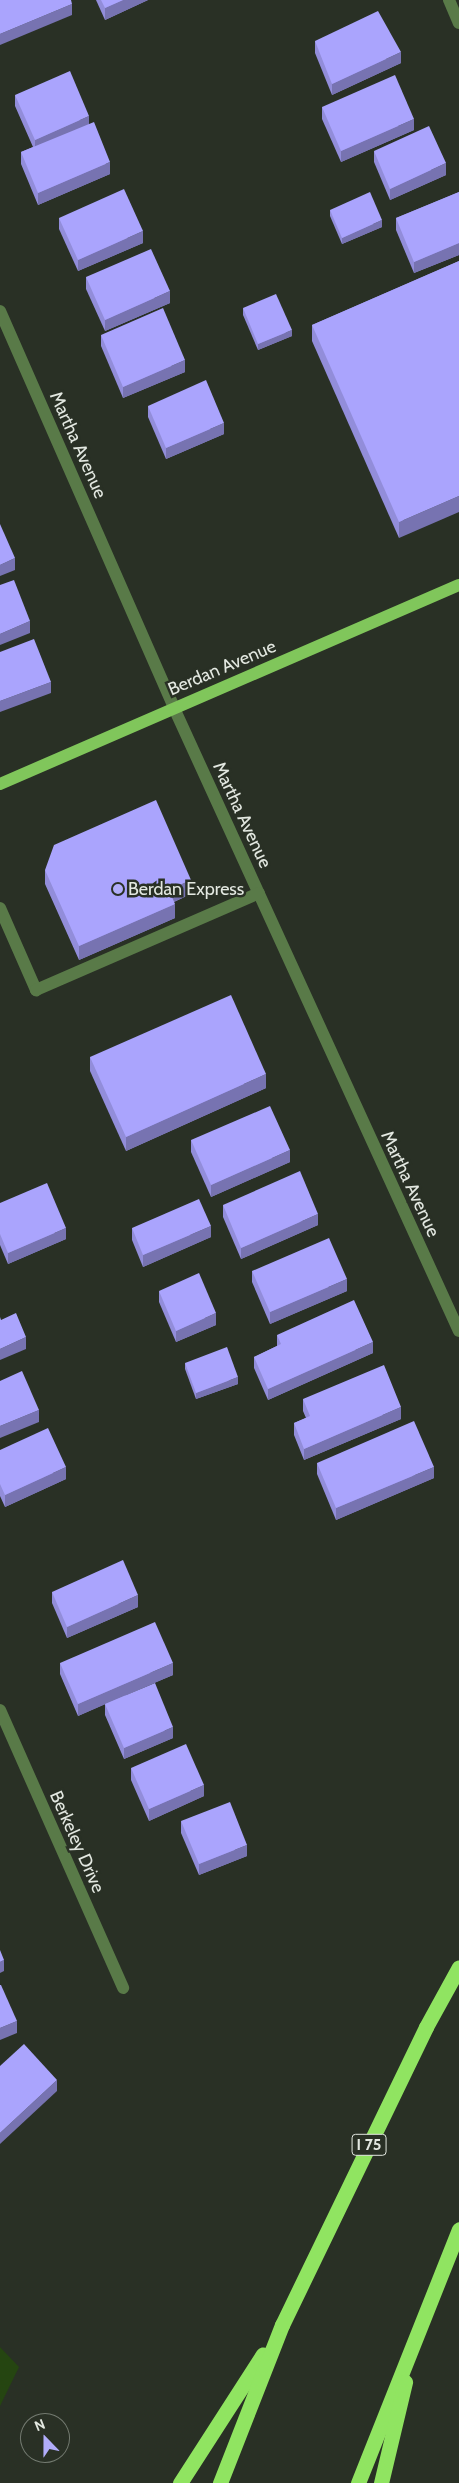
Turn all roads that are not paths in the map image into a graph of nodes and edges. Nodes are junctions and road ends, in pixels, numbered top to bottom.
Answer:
1 (449, 0) edge
2 (459, 23) edge
3 (0, 311) edge
4 (459, 585) edge
5 (174, 708) junction
6 (0, 784) edge
7 (259, 893) junction
8 (0, 908) edge
9 (459, 1331) edge
10 (0, 1710) edge
11 (459, 1967) edge
12 (122, 1988) dead end
13 (459, 2229) edge
14 (282, 2325) junction
15 (418, 2326) junction
16 (180, 2483) edge
17 (220, 2483) edge
18 (358, 2483) edge
19 (381, 2483) edge

1 - 2 street
3 - 5 street, Martha Avenue
4 - 5 main road, Berdan Avenue
5 - 6 main road, Berdan Avenue
5 - 7 street, Martha Avenue
7 - 8 street
7 - 9 street, Martha Avenue
10 - 12 street, Berkeley Drive
11 - 14 highway, I 75
13 - 15 highway
14 - 16 highway
14 - 17 highway, I 75
15 - 18 highway
15 - 19 highway

